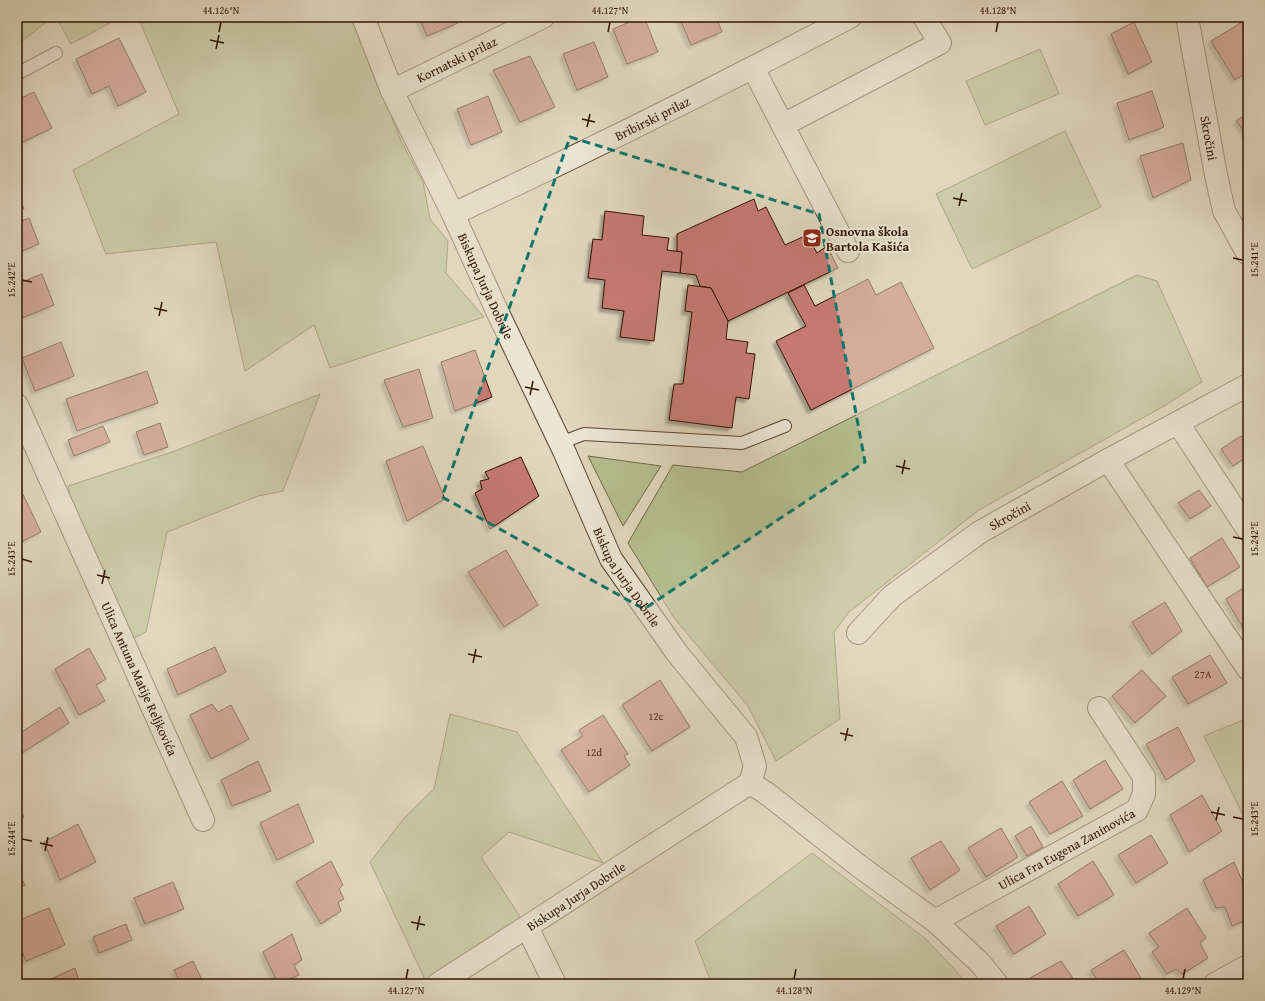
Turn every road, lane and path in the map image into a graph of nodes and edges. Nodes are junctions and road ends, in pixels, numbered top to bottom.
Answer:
1 (363, 17) edge
2 (543, 17) edge
3 (850, 17) edge
4 (924, 17) edge
5 (1187, 17) edge
6 (56, 53) dead end
7 (753, 68) junction
8 (17, 74) edge
9 (392, 91) junction
10 (783, 125) junction
11 (453, 214) junction
12 (848, 251) dead end
13 (1248, 254) edge
14 (1248, 384) edge
15 (17, 406) edge
16 (1178, 423) junction
17 (785, 426) dead end
18 (560, 443) junction
19 (1108, 460) junction
20 (1248, 530) edge
21 (858, 632) dead end
22 (1248, 669) edge
23 (1098, 708) dead end
24 (750, 783) junction
25 (203, 820) dead end
26 (935, 921) junction
27 (527, 928) junction
28 (1248, 966) edge
29 (438, 984) edge
30 (556, 984) edge
31 (997, 984) edge
32 (1215, 984) edge

1 - 9 street, Biskupa Jurja Dobrile
2 - 9 street, Kornatski prilaz
3 - 7 street, Bribirski prilaz
4 - 10 street
5 - 13 street, Skročini
6 - 8 lane
7 - 10 street
7 - 11 street, Bribirski prilaz
9 - 11 street, Biskupa Jurja Dobrile
10 - 12 street
11 - 18 street, Biskupa Jurja Dobrile
14 - 16 street, Skročini
15 - 25 street, Ulica Antuna Matije Reljkovića
16 - 19 street, Skročini
16 - 20 street
17 - 18 lane
18 - 24 street, Biskupa Jurja Dobrile
19 - 21 street, Skročini
19 - 22 street
23 - 26 street, Ulica Fra Eugena Zaninovića
24 - 26 street
24 - 27 street, Biskupa Jurja Dobrile
26 - 31 street
27 - 29 street, Biskupa Jurja Dobrile
27 - 30 street
28 - 32 street

